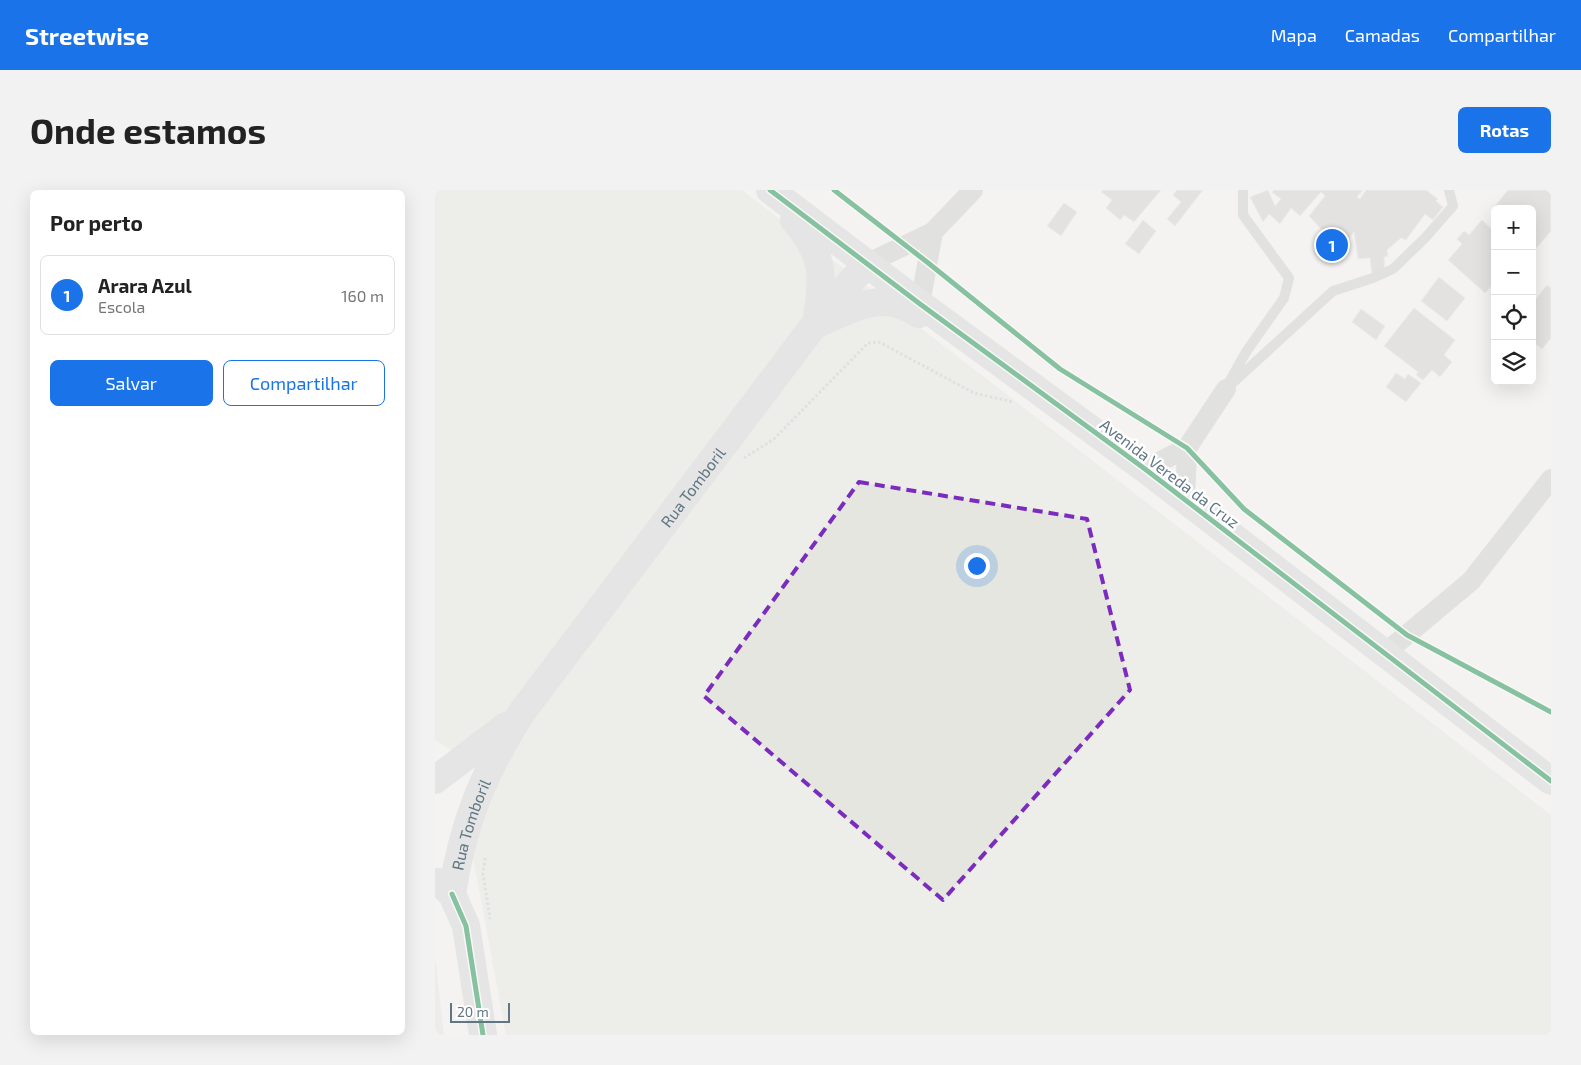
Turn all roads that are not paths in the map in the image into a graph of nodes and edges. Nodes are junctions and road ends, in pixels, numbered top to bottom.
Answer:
1 (766, 190) edge
2 (770, 190) edge
3 (973, 190) edge
4 (1243, 190) edge
5 (1449, 190) edge
6 (933, 232) junction
7 (866, 264) junction
8 (920, 304) junction
9 (815, 324) junction
10 (999, 362) junction
11 (1226, 389) junction
12 (1187, 448) junction
13 (1145, 469) junction
14 (1551, 479) edge
15 (1185, 500) junction
16 (1385, 653) junction
17 (523, 712) junction
18 (435, 780) edge
19 (1551, 781) edge
20 (444, 887) edge
21 (483, 1035) edge

1 - 9 street
2 - 7 street, Avenida Vereda da Cruz
3 - 6 street
4 - 11 lane
5 - 11 lane
6 - 7 street
6 - 8 street
7 - 8 street, Avenida Vereda da Cruz
7 - 9 street, Rua Tomboril
8 - 10 street, Avenida Vereda da Cruz
9 - 10 street
9 - 17 street, Rua Tomboril
10 - 13 street, Avenida Vereda da Cruz
11 - 12 street
12 - 13 street
12 - 15 street
13 - 15 street, Avenida Vereda da Cruz
14 - 16 street
15 - 16 street, Avenida Vereda da Cruz
16 - 19 street, Avenida Vereda da Cruz
17 - 18 street, Rua Tomboril
17 - 20 street, Rua Tomboril
20 - 21 street

